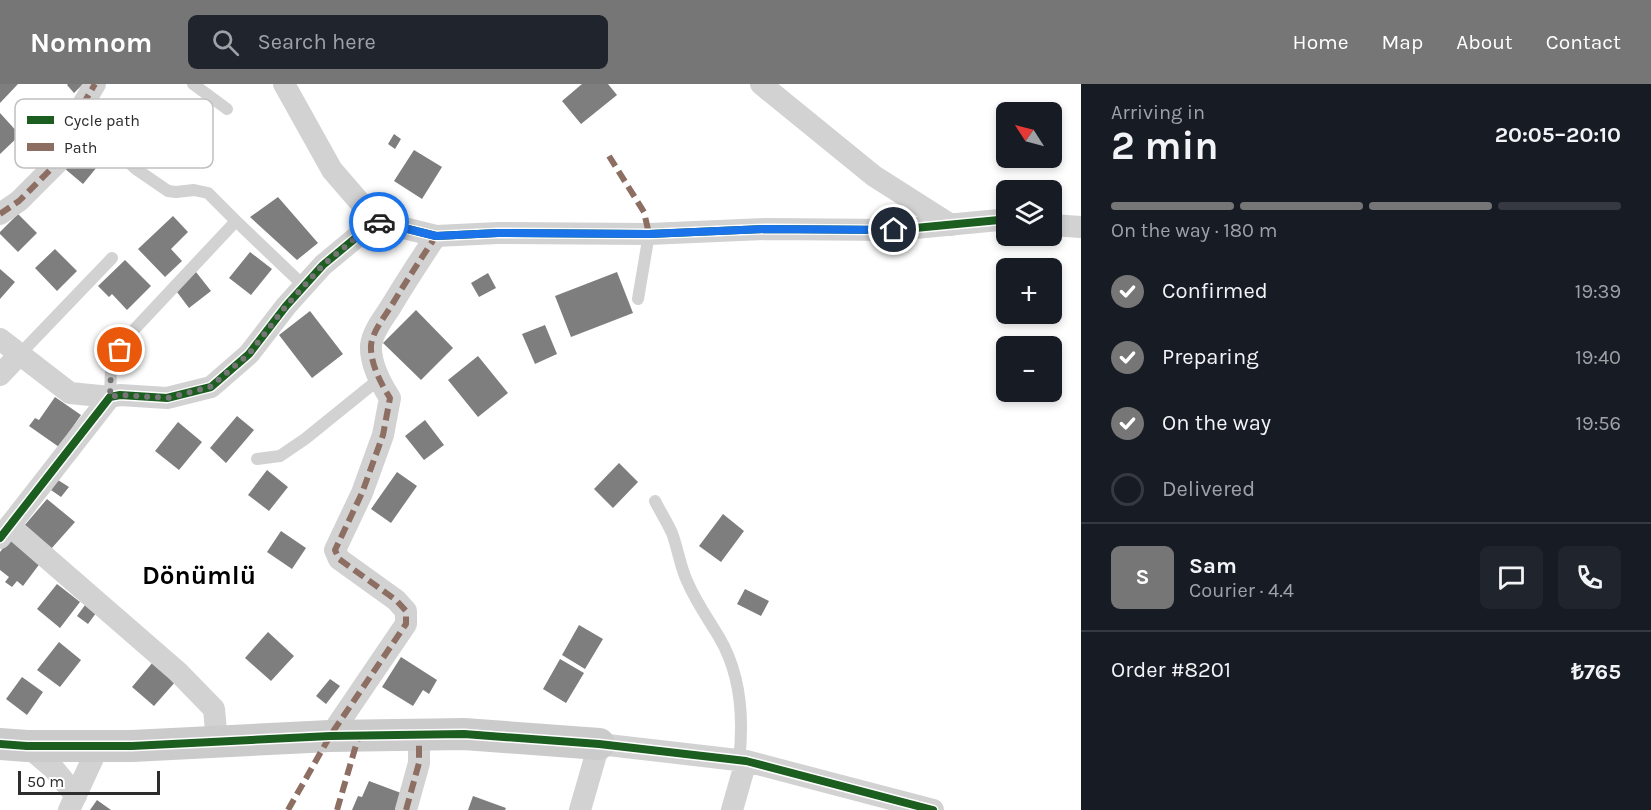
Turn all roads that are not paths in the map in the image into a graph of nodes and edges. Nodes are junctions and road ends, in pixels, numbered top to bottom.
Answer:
1 (95, 84) edge
2 (193, 84) edge
3 (284, 84) edge
4 (761, 84) edge
5 (86, 99) edge
6 (213, 99) edge
7 (213, 99) edge
8 (227, 110) dead end
9 (52, 168) edge
10 (135, 168) edge
11 (0, 214) edge
12 (996, 220) edge
13 (236, 221) junction
14 (376, 221) junction
15 (951, 225) junction
16 (1062, 226) edge
17 (1081, 227) edge
18 (649, 234) junction
19 (436, 236) junction
20 (112, 258) dead end
21 (304, 286) junction
22 (638, 299) dead end
23 (0, 339) edge
24 (19, 355) junction
25 (0, 375) edge
26 (378, 380) junction
27 (110, 397) junction
28 (257, 459) dead end
29 (655, 501) dead end
30 (3, 527) edge
31 (419, 735) junction
32 (330, 736) junction
33 (217, 742) junction
34 (599, 744) junction
35 (13, 745) edge
36 (99, 745) junction
37 (742, 761) junction
38 (73, 803) edge
39 (406, 810) edge
40 (580, 810) edge
41 (732, 810) edge
42 (933, 810) edge

1 - 5 street
2 - 7 lane
3 - 14 street
4 - 15 street
6 - 8 lane
9 - 11 street
10 - 13 lane
12 - 15 street
13 - 21 lane
13 - 27 lane
14 - 19 street
14 - 21 street
15 - 18 street
16 - 17 street
18 - 19 street
18 - 22 lane
19 - 26 street
20 - 24 lane
21 - 27 street
23 - 24 street
24 - 25 street
24 - 27 street
26 - 28 lane
26 - 32 street
27 - 30 street
29 - 37 lane
30 - 33 street
31 - 32 street
31 - 34 street
31 - 39 street
32 - 33 street
33 - 36 street
34 - 37 street
34 - 40 street
35 - 36 street
35 - 38 street
36 - 38 street
37 - 41 street
37 - 42 street

